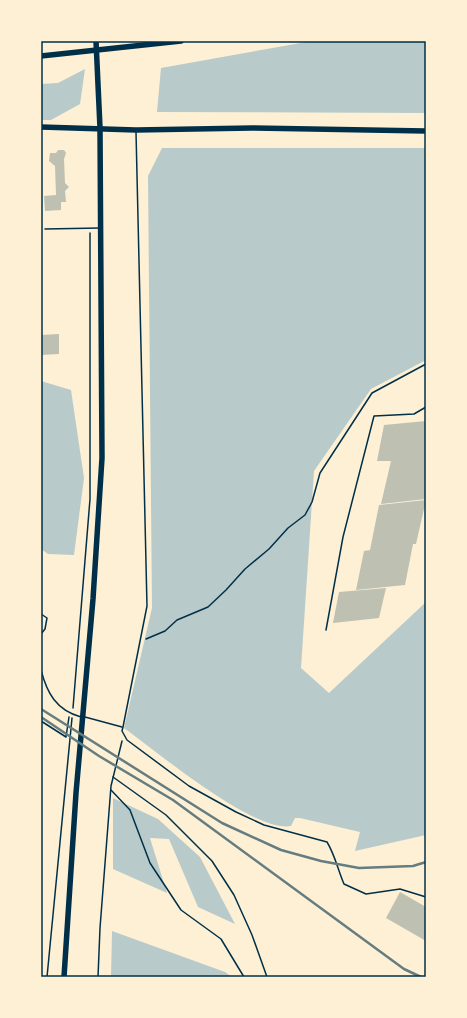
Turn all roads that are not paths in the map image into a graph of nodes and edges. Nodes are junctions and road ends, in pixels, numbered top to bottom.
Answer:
1 (96, 41) edge
2 (181, 41) edge
3 (41, 56) edge
4 (41, 127) edge
5 (100, 128) junction
6 (136, 130) junction
7 (426, 131) edge
8 (101, 228) junction
9 (45, 229) dead end
10 (426, 407) edge
11 (41, 614) edge
12 (326, 630) dead end
13 (41, 634) edge
14 (41, 670) edge
15 (122, 727) junction
16 (426, 897) edge
17 (64, 977) edge

1 - 5 main road
2 - 3 main road
4 - 5 main road
5 - 6 main road
5 - 8 main road
6 - 7 main road
6 - 15 lane
8 - 9 lane
8 - 17 main road
10 - 12 lane
11 - 13 lane
14 - 15 lane
15 - 16 lane

